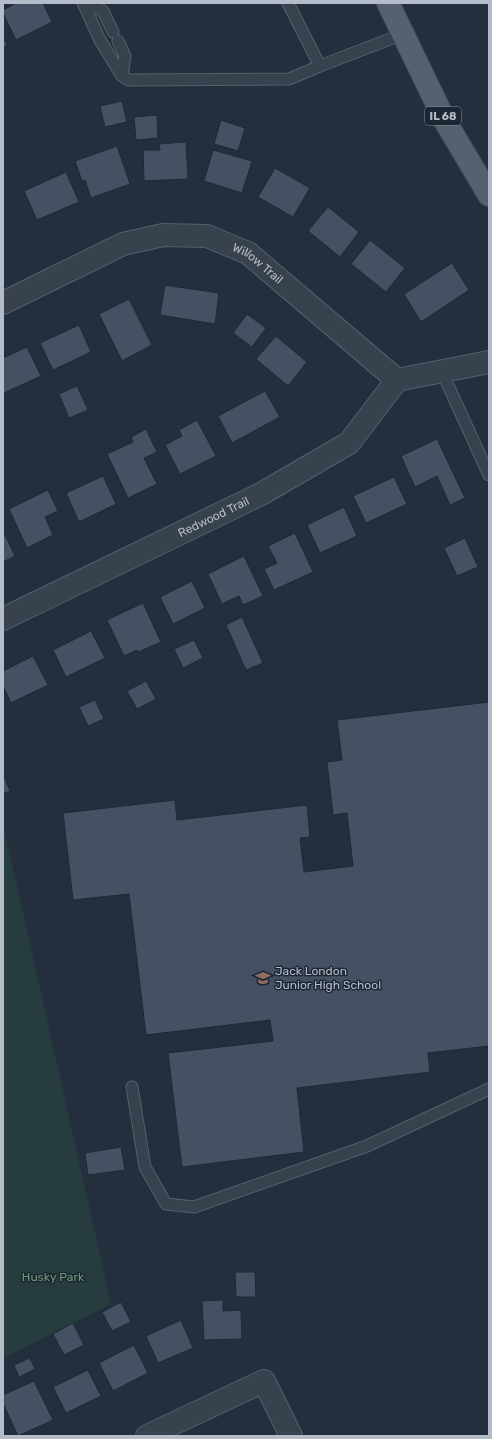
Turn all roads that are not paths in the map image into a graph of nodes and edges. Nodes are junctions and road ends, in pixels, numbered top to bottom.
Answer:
1 (84, 3) edge
2 (87, 3) edge
3 (288, 3) edge
4 (388, 3) edge
5 (403, 34) junction
6 (320, 66) junction
7 (122, 76) junction
8 (489, 195) edge
9 (3, 303) edge
10 (489, 362) edge
11 (442, 372) junction
12 (397, 380) junction
13 (489, 475) edge
14 (3, 619) edge
15 (132, 1087) dead end
16 (489, 1089) edge
17 (147, 1436) edge
18 (291, 1436) edge

1 - 7 lane
2 - 7 lane
3 - 6 lane
4 - 5 main road, IL 68
5 - 6 lane
5 - 8 main road, IL 68
6 - 7 lane
9 - 12 street, Willow Trail
10 - 11 street
11 - 12 street
11 - 13 lane
12 - 14 street, Redwood Trail
15 - 16 lane
17 - 18 street

